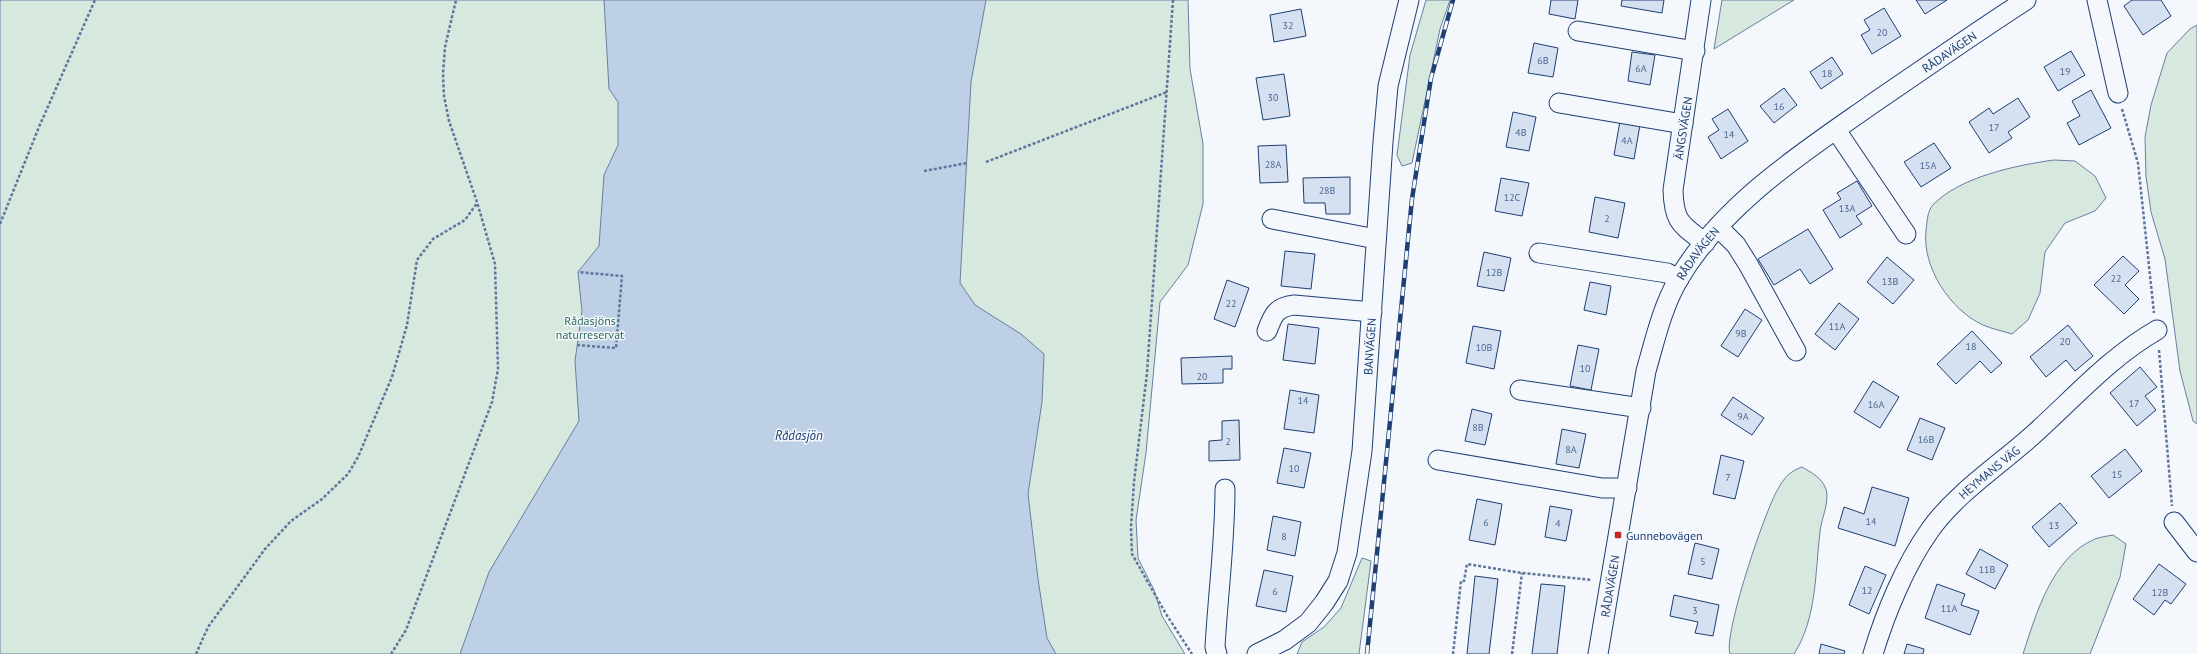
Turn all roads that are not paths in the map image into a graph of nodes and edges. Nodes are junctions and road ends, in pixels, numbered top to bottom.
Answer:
1 (1409, 0) edge
2 (1701, 0) edge
3 (2026, 0) edge
4 (2097, 0) edge
5 (1578, 31) dead end
6 (1695, 51) junction
7 (2118, 93) road end
8 (1559, 103) dead end
9 (1683, 124) junction
10 (1836, 130) junction
11 (1272, 219) dead end
12 (1718, 227) junction
13 (1906, 234) dead end
14 (1376, 239) junction
15 (1706, 243) junction
16 (1539, 253) dead end
17 (1679, 279) junction
18 (1372, 312) junction
19 (2156, 330) road end
20 (1267, 331) dead end
21 (1796, 351) dead end
22 (1520, 390) dead end
23 (1641, 408) junction
24 (1438, 460) dead end
25 (1627, 488) junction
26 (1225, 489) dead end
27 (2174, 522) road end
28 (2197, 552) edge
29 (1217, 654) edge
30 (1257, 654) edge
31 (1598, 654) edge
32 (1873, 654) edge

1 - 14 street, BANVÄGEN
2 - 6 street, ÄNGSVÄGEN
3 - 10 street, RÅDAVÄGEN
4 - 7 street
5 - 6 street
6 - 9 street, ÄNGSVÄGEN
8 - 9 street
9 - 15 street, ÄNGSVÄGEN
10 - 12 street, RÅDAVÄGEN
10 - 13 street
11 - 14 street
12 - 15 street, RÅDAVÄGEN
12 - 21 street
14 - 18 street, BANVÄGEN
15 - 17 street, RÅDAVÄGEN
16 - 17 street
17 - 23 street, RÅDAVÄGEN
18 - 20 street
18 - 30 street, BANVÄGEN
19 - 32 street, HEYMANS VÄG
22 - 23 street
23 - 25 street, RÅDAVÄGEN
24 - 25 street
25 - 31 street, RÅDAVÄGEN
26 - 29 street
27 - 28 street

